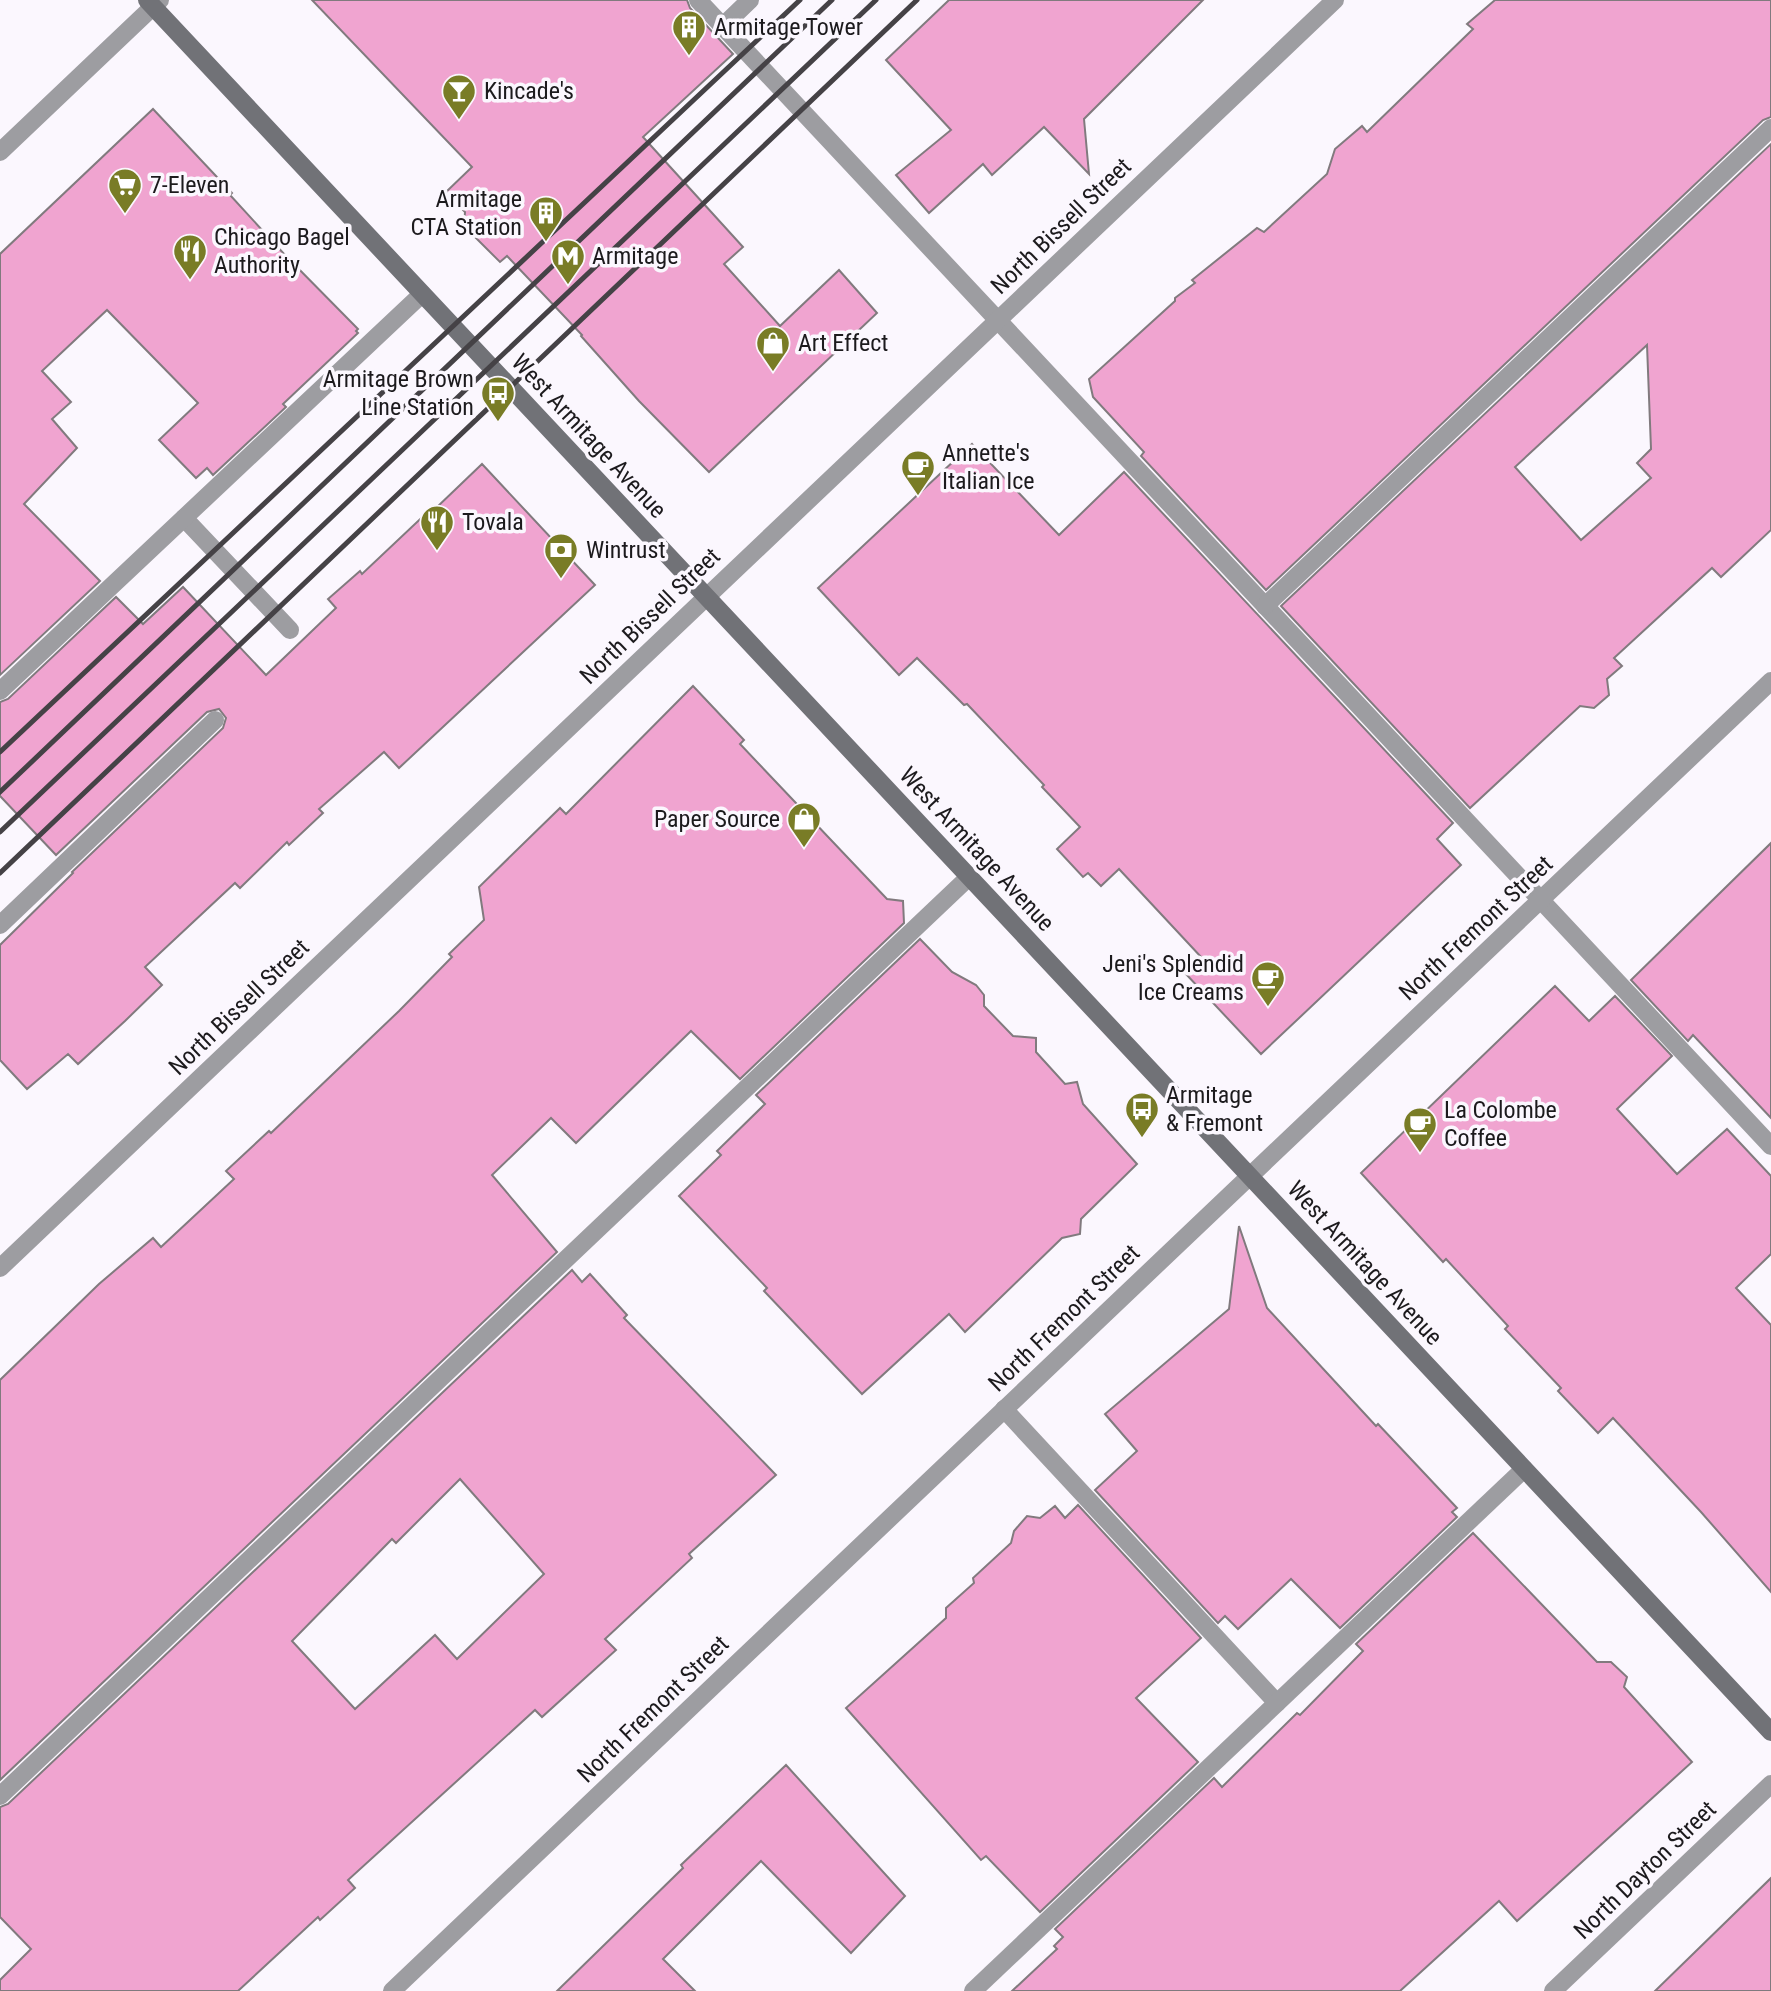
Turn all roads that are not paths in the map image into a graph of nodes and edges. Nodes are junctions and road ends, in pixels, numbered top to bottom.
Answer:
1 (698, 0) edge
2 (750, 0) edge
3 (1335, 0) edge
4 (153, 2) edge
5 (723, 26) junction
6 (1771, 128) edge
7 (0, 152) edge
8 (422, 294) junction
9 (998, 320) junction
10 (184, 518) junction
11 (706, 596) junction
12 (1265, 606) junction
13 (290, 630) dead end
14 (1771, 681) edge
15 (0, 691) edge
16 (215, 720) dead end
17 (969, 877) junction
18 (1541, 900) junction
19 (0, 925) edge
20 (1771, 1146) edge
21 (1250, 1176) junction
22 (0, 1268) edge
23 (1004, 1409) junction
24 (1524, 1469) junction
25 (1277, 1703) junction
26 (1771, 1732) edge
27 (1771, 1784) edge
28 (0, 1797) edge
29 (391, 1991) edge
30 (973, 1991) edge
31 (1553, 1991) edge

1 - 5 street
2 - 5 street
3 - 9 street, North Bissell Street
4 - 7 street
4 - 8 main road, West Armitage Avenue
5 - 9 street
6 - 12 street
8 - 10 street
8 - 11 main road, West Armitage Avenue
9 - 11 street, North Bissell Street
9 - 12 street
10 - 13 street
10 - 15 street
11 - 17 main road, West Armitage Avenue
11 - 22 street, North Bissell Street
12 - 18 street
14 - 18 street, North Fremont Street
16 - 19 street
17 - 21 main road, West Armitage Avenue
17 - 28 street
18 - 20 street
18 - 21 street, North Fremont Street
21 - 23 street, North Fremont Street
21 - 24 main road, West Armitage Avenue
23 - 25 street
23 - 29 street, North Fremont Street
24 - 25 street
24 - 26 main road, West Armitage Avenue
25 - 30 street
27 - 31 street, North Dayton Street

